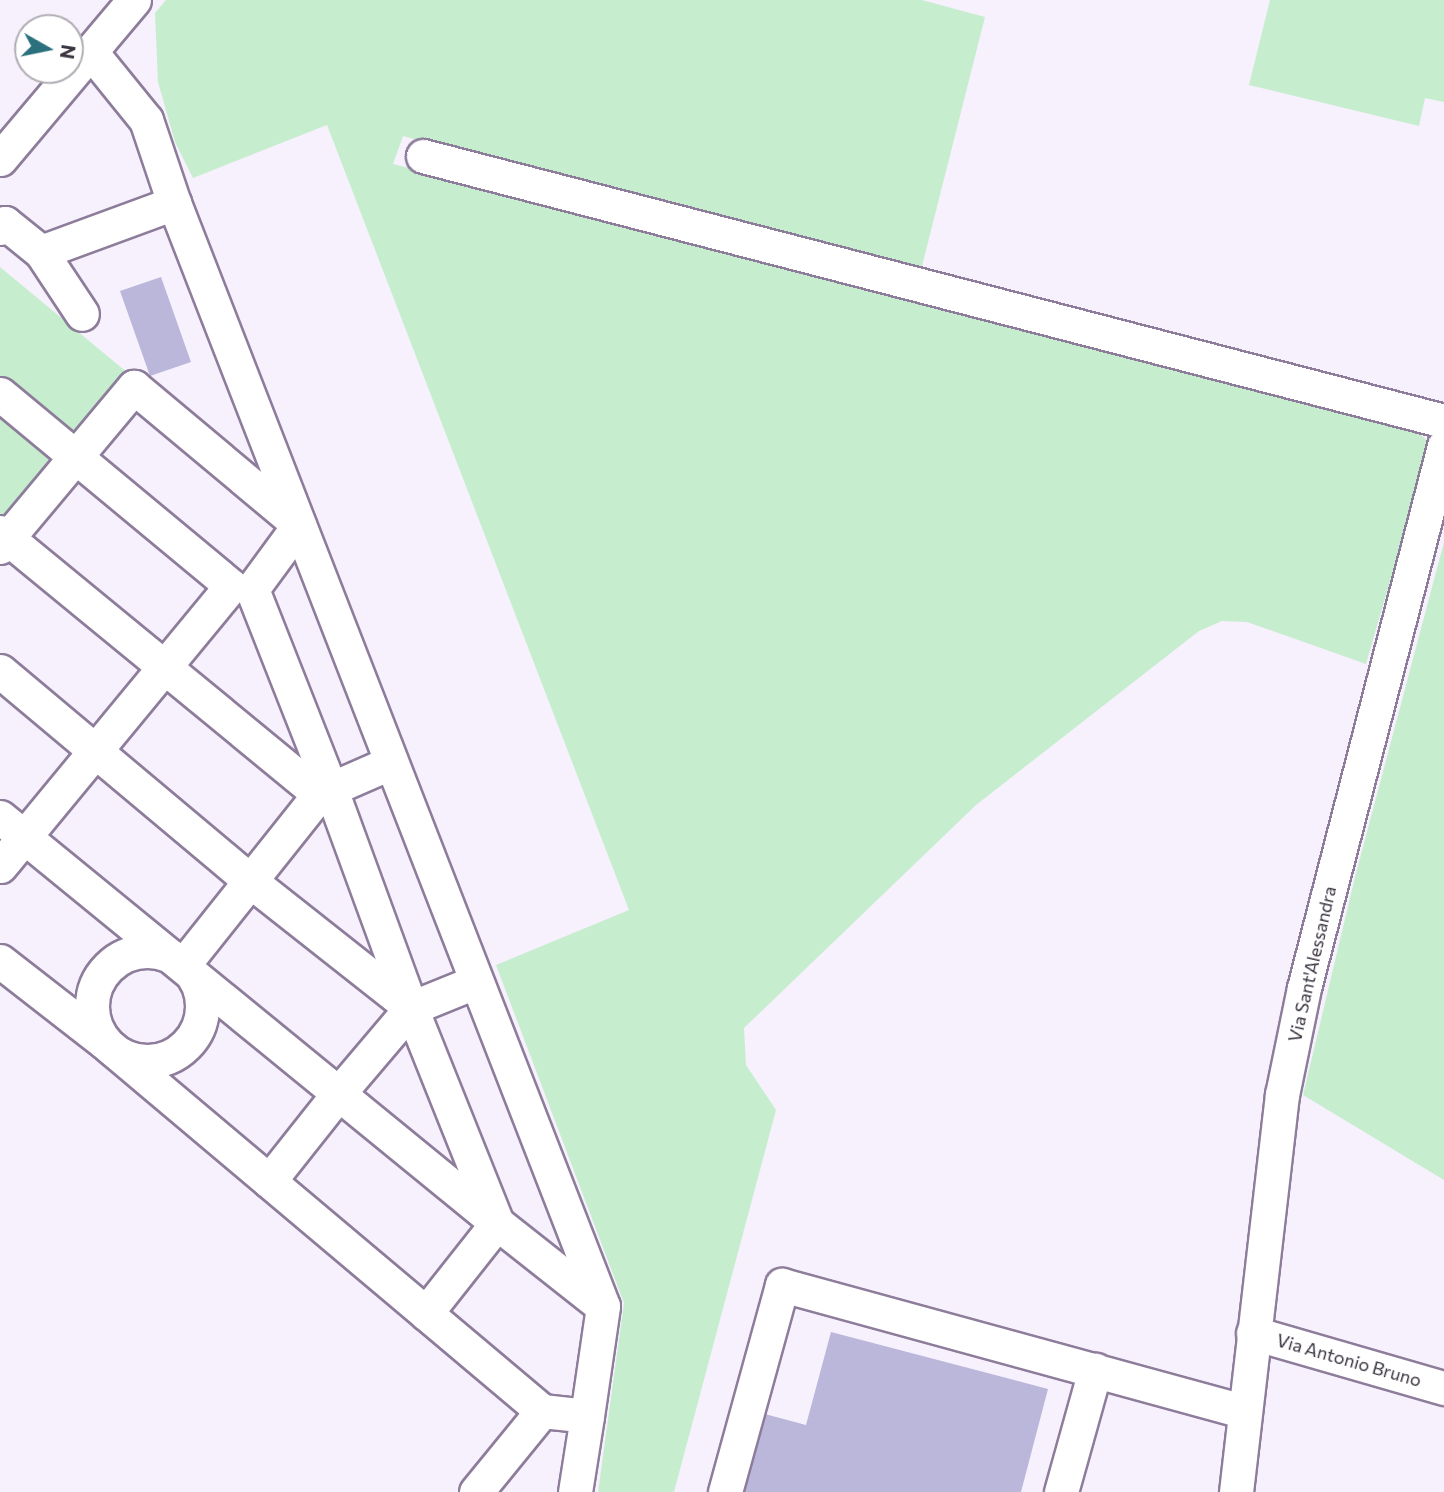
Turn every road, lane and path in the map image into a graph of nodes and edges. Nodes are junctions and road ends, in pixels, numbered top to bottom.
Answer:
1 (129, 2) edge
2 (91, 52) junction
3 (422, 156) dead end
4 (0, 159) edge
5 (174, 203) junction
6 (0, 228) edge
7 (41, 252) junction
8 (82, 314) dead end
9 (0, 394) edge
10 (1444, 421) edge
11 (1444, 446) edge
12 (76, 456) junction
13 (1439, 486) edge
14 (299, 525) junction
15 (2, 539) edge
16 (242, 587) junction
17 (163, 668) junction
18 (0, 671) edge
19 (95, 749) junction
20 (390, 763) junction
21 (324, 791) junction
22 (12, 827) edge
23 (0, 866) edge
24 (249, 880) junction
25 (0, 961) edge
26 (184, 964) junction
27 (475, 982) junction
28 (411, 1009) junction
29 (104, 1042) junction
30 (338, 1094) junction
31 (269, 1181) junction
32 (497, 1223) junction
33 (603, 1306) junction
34 (426, 1313) junction
35 (1253, 1333) junction
36 (1094, 1370) junction
37 (1444, 1388) edge
38 (542, 1411) junction
39 (1244, 1411) junction
40 (587, 1416) junction
41 (516, 1446) junction
42 (476, 1492) edge
43 (509, 1492) edge
44 (575, 1492) edge
45 (725, 1492) edge
46 (1061, 1492) edge
47 (1236, 1492) edge

1 - 2 street
2 - 4 street
2 - 5 street
3 - 10 street
5 - 7 street
5 - 14 street
6 - 7 street
7 - 8 street
9 - 12 street
11 - 13 street, Via Sant'Alessandra
12 - 14 street
12 - 15 street
12 - 16 street
13 - 35 street, Via Sant'Alessandra
14 - 16 street
14 - 20 street
15 - 17 street
16 - 17 street
16 - 21 street
17 - 19 street
17 - 21 street
18 - 19 street
19 - 22 street
19 - 24 street
20 - 21 street
20 - 27 street
21 - 24 street
21 - 28 street
22 - 23 street
22 - 26 street
24 - 26 street
24 - 28 street
25 - 29 street
26 - 29 street
26 - 29 street
26 - 30 street
27 - 28 street
27 - 33 street
28 - 30 street
28 - 32 street
29 - 31 street
30 - 31 street
30 - 32 street
31 - 34 street
32 - 33 street
32 - 34 street
33 - 40 street
34 - 38 street
35 - 37 street, Via Antonio Bruno
35 - 39 street, Via Sant'Alessandra
36 - 39 street
36 - 45 street
36 - 46 street
38 - 40 street
38 - 41 street
39 - 47 street, Via Sant'Alessandra
40 - 44 street
41 - 42 street
41 - 43 street

